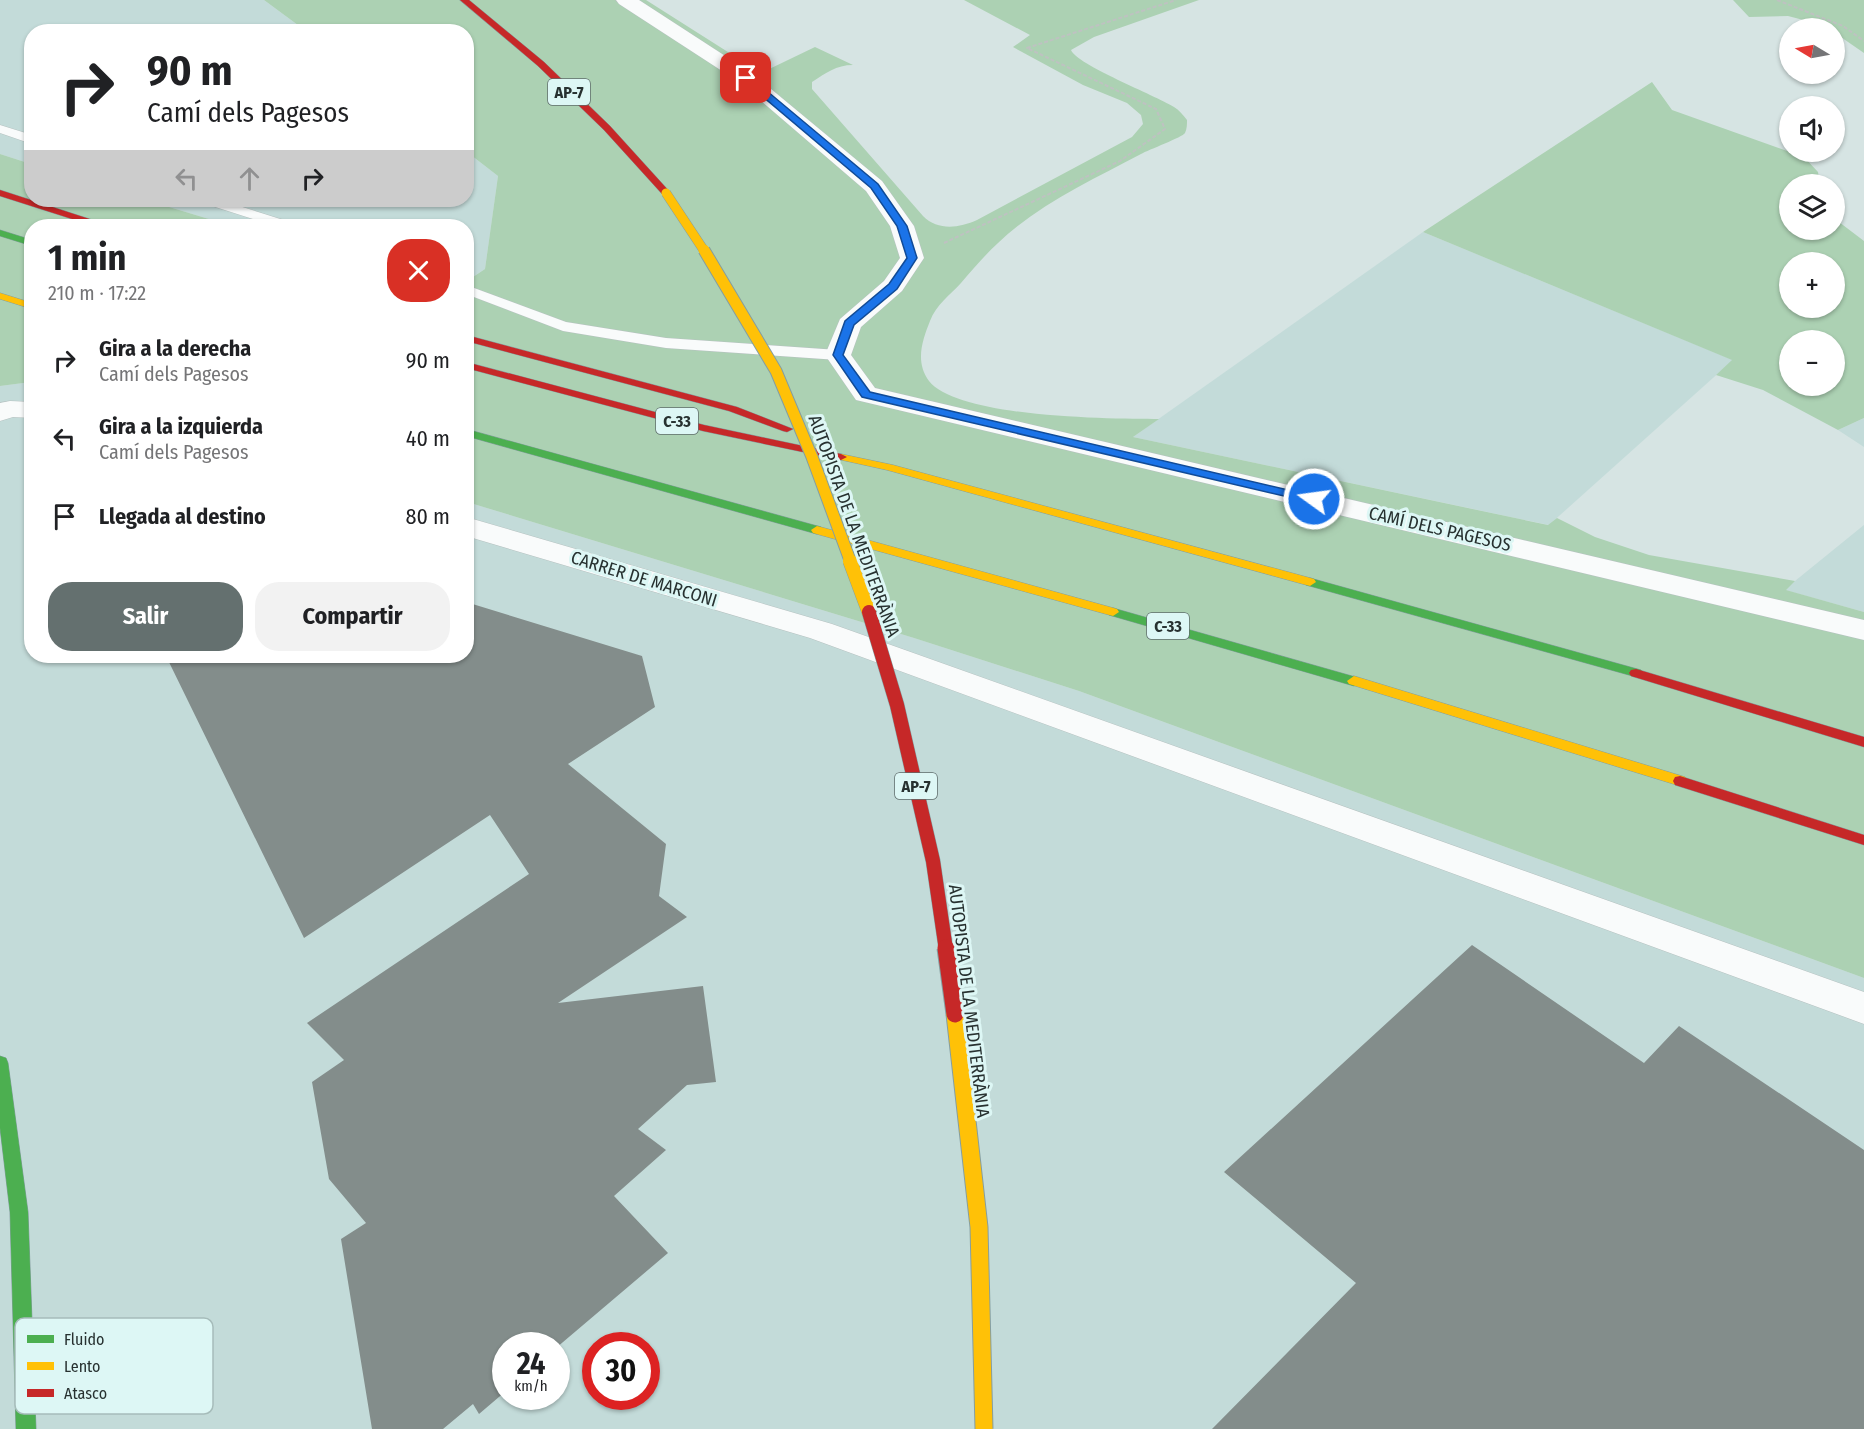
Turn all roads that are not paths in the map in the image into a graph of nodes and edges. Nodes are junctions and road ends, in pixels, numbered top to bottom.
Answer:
1 (464, 0) edge
2 (626, 0) edge
3 (0, 129) edge
4 (24, 137) edge
5 (0, 193) edge
6 (24, 201) edge
7 (43, 207) edge
8 (230, 207) edge
9 (80, 219) edge
10 (266, 219) edge
11 (0, 233) edge
12 (24, 240) edge
13 (474, 292) edge
14 (0, 296) edge
15 (24, 304) edge
16 (474, 340) edge
17 (838, 355) junction
18 (474, 367) edge
19 (24, 410) edge
20 (0, 413) edge
21 (474, 434) edge
22 (890, 467) junction
23 (474, 528) edge
24 (1864, 630) edge
25 (1864, 742) edge
26 (1864, 840) edge
27 (1864, 1008) edge
28 (0, 1063) edge
29 (22, 1318) edge
30 (26, 1414) edge
31 (26, 1429) edge
32 (984, 1429) edge

1 - 32 highway, AUTOPISTA DE LA MEDITERRÀNIA / AP-7, bridge
2 - 17 street
3 - 4 lane
5 - 6 highway
7 - 9 highway
8 - 10 lane
11 - 12 highway
13 - 17 lane
14 - 15 highway
16 - 22 highway
17 - 24 street, CAMÍ DELS PAGESOS
18 - 22 highway, C-33
19 - 20 street
21 - 26 highway, C-33
22 - 25 highway, C-33
23 - 27 street, CARRER DE MARCONI
28 - 29 highway
30 - 31 highway

